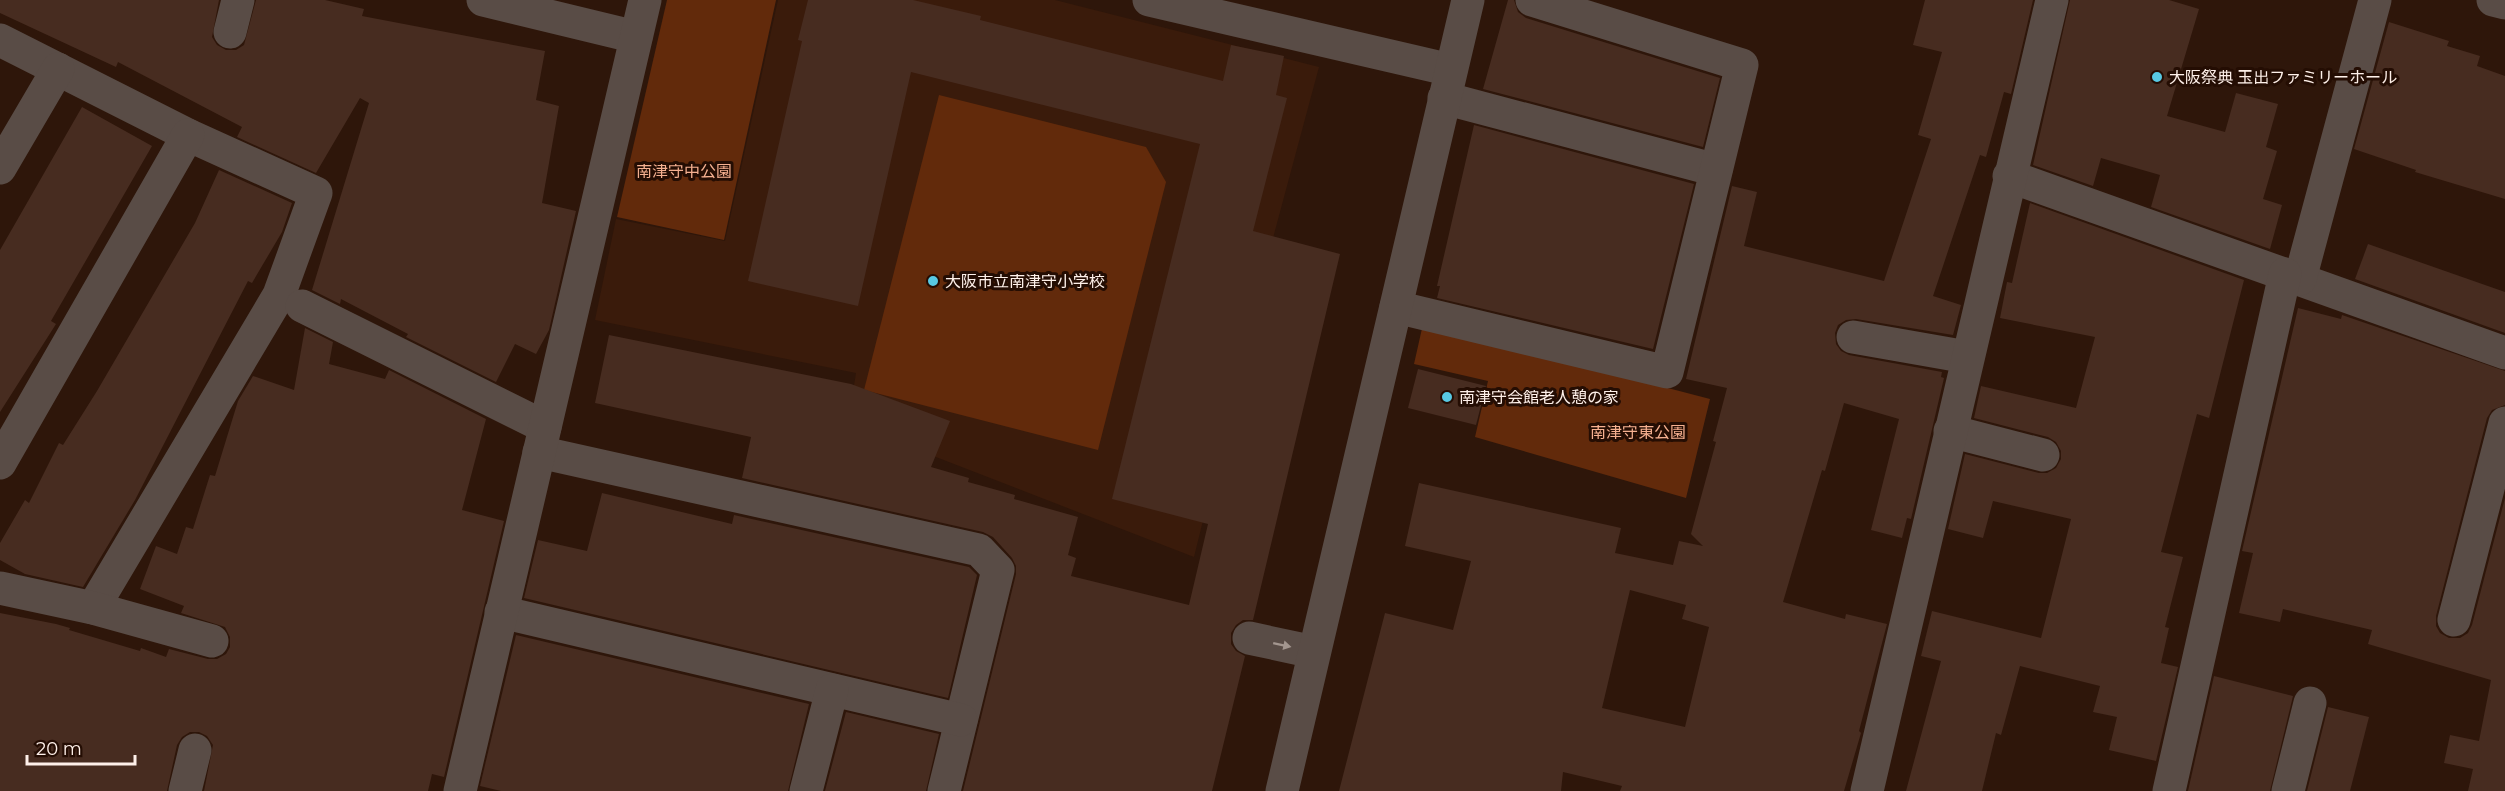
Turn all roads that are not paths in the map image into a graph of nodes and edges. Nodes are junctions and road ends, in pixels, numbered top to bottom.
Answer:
1 (238, 0) edge
2 (483, 0) edge
3 (645, 0) edge
4 (1149, 0) edge
5 (1468, 0) edge
6 (1532, 0) edge
7 (2052, 0) edge
8 (2375, 0) edge
9 (2493, 0) edge
10 (2505, 3) edge
11 (230, 32) dead end
12 (636, 37) junction
13 (0, 40) edge
14 (58, 69) junction
15 (1448, 84) junction
16 (188, 135) junction
17 (0, 168) edge
18 (1716, 170) junction
19 (2009, 176) junction
20 (2293, 276) junction
21 (302, 306) dead end
22 (1396, 307) junction
23 (1853, 337) dead end
24 (2505, 353) edge
25 (1967, 357) junction
26 (2505, 423) edge
27 (1950, 431) junction
28 (542, 439) junction
29 (2043, 454) dead end
30 (0, 463) edge
31 (0, 588) edge
32 (93, 608) junction
33 (501, 612) junction
34 (2454, 620) dead end
35 (1249, 638) dead end
36 (212, 641) dead end
37 (1314, 652) junction
38 (832, 690) junction
39 (2310, 703) dead end
40 (961, 720) junction
41 (195, 750) dead end
42 (185, 791) edge
43 (460, 791) edge
44 (806, 791) edge
45 (944, 791) edge
46 (1282, 791) edge
47 (1867, 791) edge
48 (2169, 791) edge
49 (2288, 791) edge

1 - 11 street
2 - 12 street
3 - 12 street
4 - 15 street
5 - 15 street
6 - 18 street
7 - 19 street
8 - 20 street
9 - 10 street
12 - 28 street
13 - 14 street
14 - 16 street
14 - 17 street
15 - 18 street
15 - 22 street
16 - 30 street
16 - 32 street
18 - 22 street
19 - 20 street
19 - 25 street
20 - 24 street
20 - 48 street
21 - 28 street
22 - 37 street
23 - 25 street
25 - 27 street
26 - 34 street
27 - 29 street
27 - 47 street
28 - 33 street
28 - 40 street
31 - 32 street
32 - 36 street
33 - 38 street
33 - 43 street
35 -> 37 street
37 - 46 street
38 - 40 street
38 - 44 street
39 - 49 street
40 - 45 street
41 - 42 street

